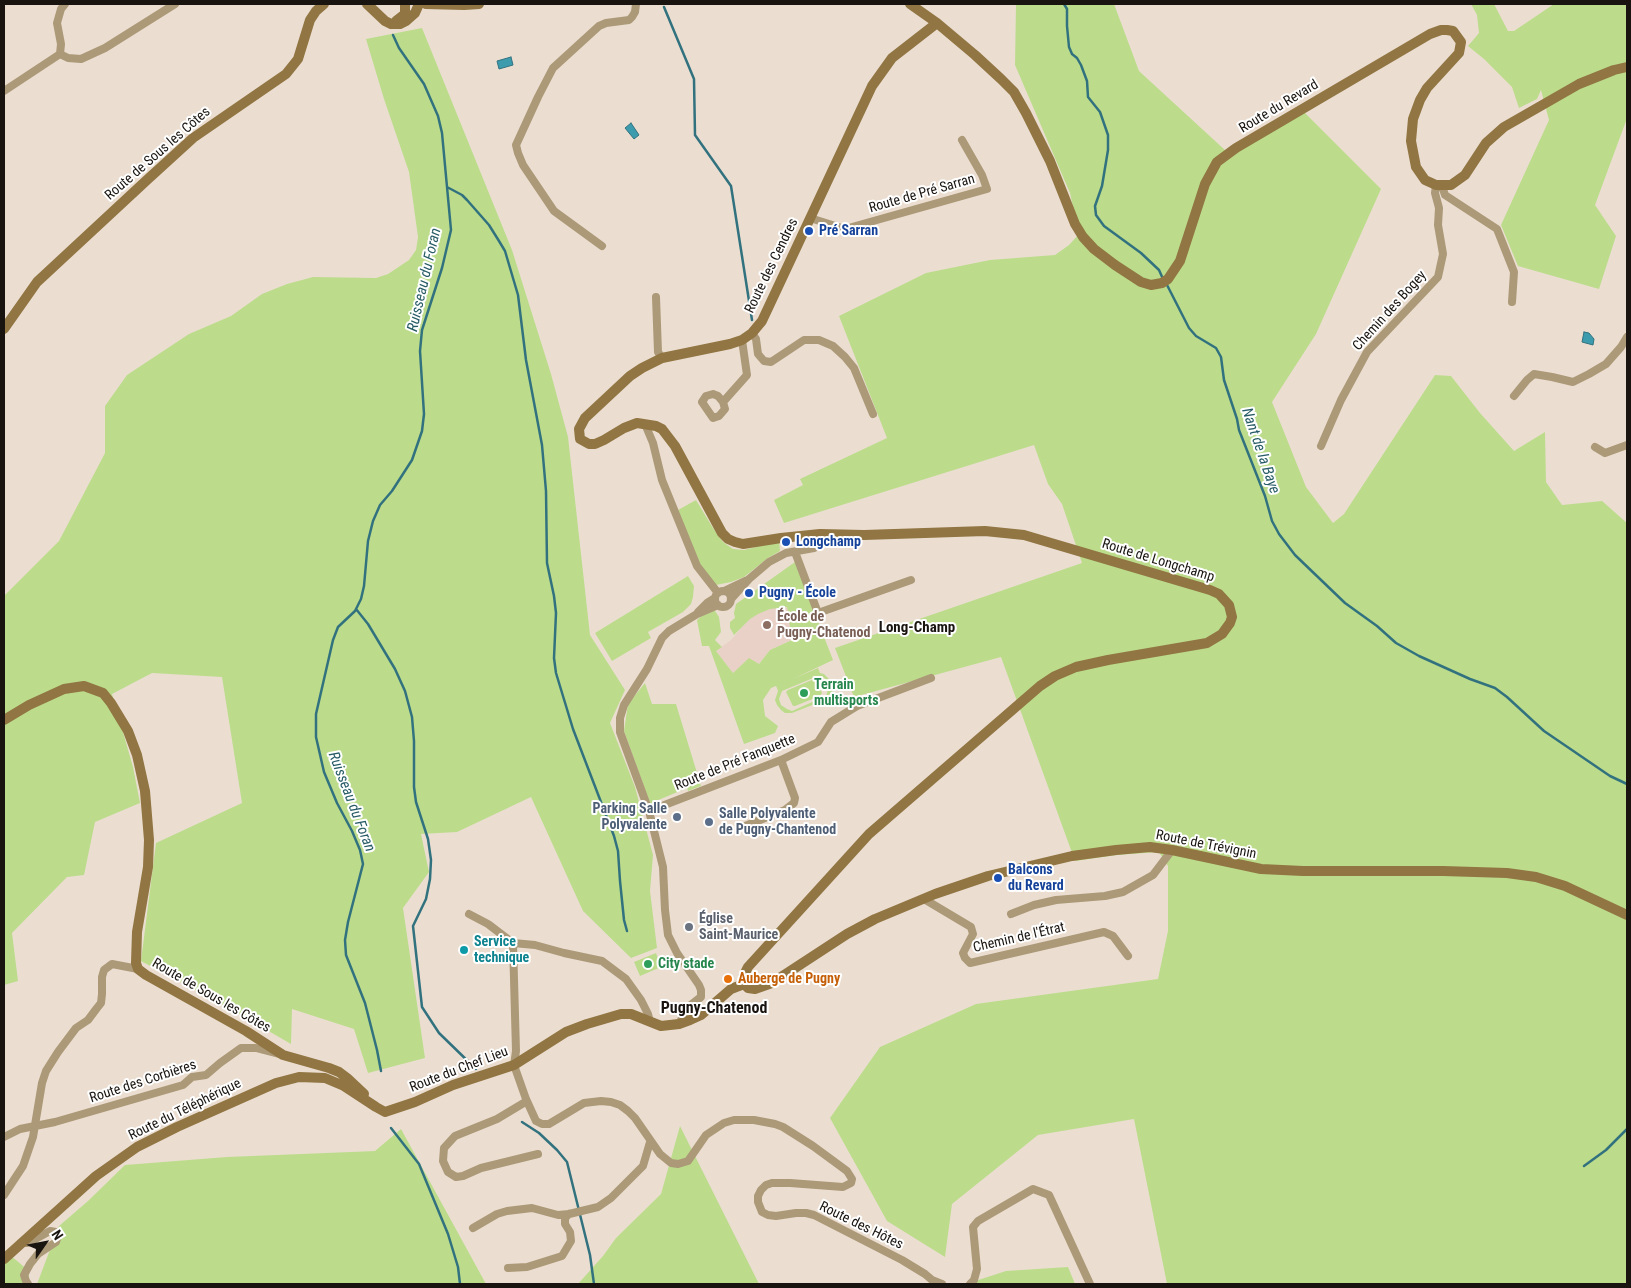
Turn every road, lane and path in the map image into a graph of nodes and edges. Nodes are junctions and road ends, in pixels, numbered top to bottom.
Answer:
1 (65, 4) edge
2 (175, 4) edge
3 (324, 4) edge
4 (367, 4) edge
5 (405, 4) edge
6 (419, 4) edge
7 (426, 4) edge
8 (478, 4) edge
9 (636, 4) edge
10 (910, 4) edge
11 (937, 23) junction
12 (391, 24) junction
13 (60, 54) junction
14 (1627, 66) edge
15 (4, 91) edge
16 (962, 140) dead end
17 (1439, 186) junction
18 (810, 218) junction
19 (602, 246) dead end
20 (656, 297) dead end
21 (1512, 302) dead end
22 (4, 329) edge
23 (752, 334) junction
24 (1627, 337) edge
25 (742, 340) junction
26 (662, 358) junction
27 (1514, 396) dead end
28 (723, 402) dead end
29 (873, 414) dead end
30 (645, 424) junction
31 (1321, 446) dead end
32 (1627, 446) edge
33 (1594, 447) dead end
34 (816, 534) junction
35 (794, 552) junction
36 (749, 579) junction
37 (911, 580) dead end
38 (719, 597) junction
39 (731, 599) junction
40 (931, 678) dead end
41 (4, 720) edge
42 (781, 760) junction
43 (648, 811) junction
44 (744, 826) dead end
45 (1172, 850) junction
46 (924, 899) junction
47 (469, 914) dead end
48 (1011, 914) dead end
49 (1627, 915) edge
50 (513, 943) junction
51 (1128, 956) dead end
52 (138, 969) junction
53 (744, 984) junction
54 (650, 1022) junction
55 (679, 1024) junction
56 (283, 1055) junction
57 (514, 1065) junction
58 (527, 1102) junction
59 (376, 1108) junction
60 (36, 1126) junction
61 (4, 1137) edge
62 (650, 1142) junction
63 (538, 1154) dead end
64 (4, 1195) edge
65 (572, 1213) junction
66 (473, 1228) dead end
67 (21, 1243) junction
68 (6, 1253) edge
69 (508, 1268) dead end
70 (932, 1280) junction
71 (28, 1284) edge
72 (924, 1284) edge
73 (942, 1284) edge
74 (970, 1284) edge
75 (1090, 1284) edge

1 - 13 street
2 - 13 street
3 - 22 street, Route de Sous les Côtes
4 - 12 street
5 - 12 street
6 - 12 street
7 - 8 street
9 - 19 street
10 - 11 street, Route du Revard
11 - 17 street, Route du Revard
11 - 18 street, Route des Cendres
13 - 15 street
14 - 17 street
16 - 18 street, Route de Pré Sarran
17 - 21 street
17 - 31 street, Chemin des Bogey
18 - 23 street, Route des Cendres
20 - 26 street
23 - 25 street, Route des Cendres
23 - 29 street
24 - 27 street
25 - 26 street, Route des Cendres
25 - 28 street
26 - 30 street, Route des Cendres
30 - 34 street, Route de Longchamp
30 - 38 street
32 - 33 street
34 - 35 street
34 - 53 street, Route de Longchamp
35 - 36 street
35 - 37 street
36 - 38 street
36 - 39 street
38 - 39 street
38 - 39 street
38 - 43 street
40 - 42 street, Route de Pré Fanquette
41 - 52 street, Route de Sous les Côtes
42 - 43 street, Route de Pré Fanquette
42 - 44 street
43 - 55 street
45 - 46 street, Route de Trévignin
45 - 48 street
45 - 49 street, Route de Trévignin
46 - 51 street, Chemin de l'Étrat
46 - 53 street, Route de Trévignin
47 - 50 street
50 - 54 street
50 - 57 street
52 - 56 street, Route de Sous les Côtes
52 - 60 street
53 - 55 street
54 - 55 street
54 - 57 street, Route du Chef Lieu
56 - 59 street, Route de Sous les Côtes
56 - 60 street, Route des Corbières
57 - 58 street, Route des Hôtes
57 - 59 street, Route du Chef Lieu
58 - 62 street, Route des Hôtes
58 - 63 street
59 - 67 street, Route du Téléphérique
60 - 61 street, Route des Corbières
60 - 64 street
62 - 65 street
62 - 70 street, Route des Hôtes
65 - 66 street
65 - 69 street
67 - 68 street, Route du Téléphérique
67 - 71 street
70 - 72 street
70 - 73 street, Route des Hôtes
74 - 75 street

